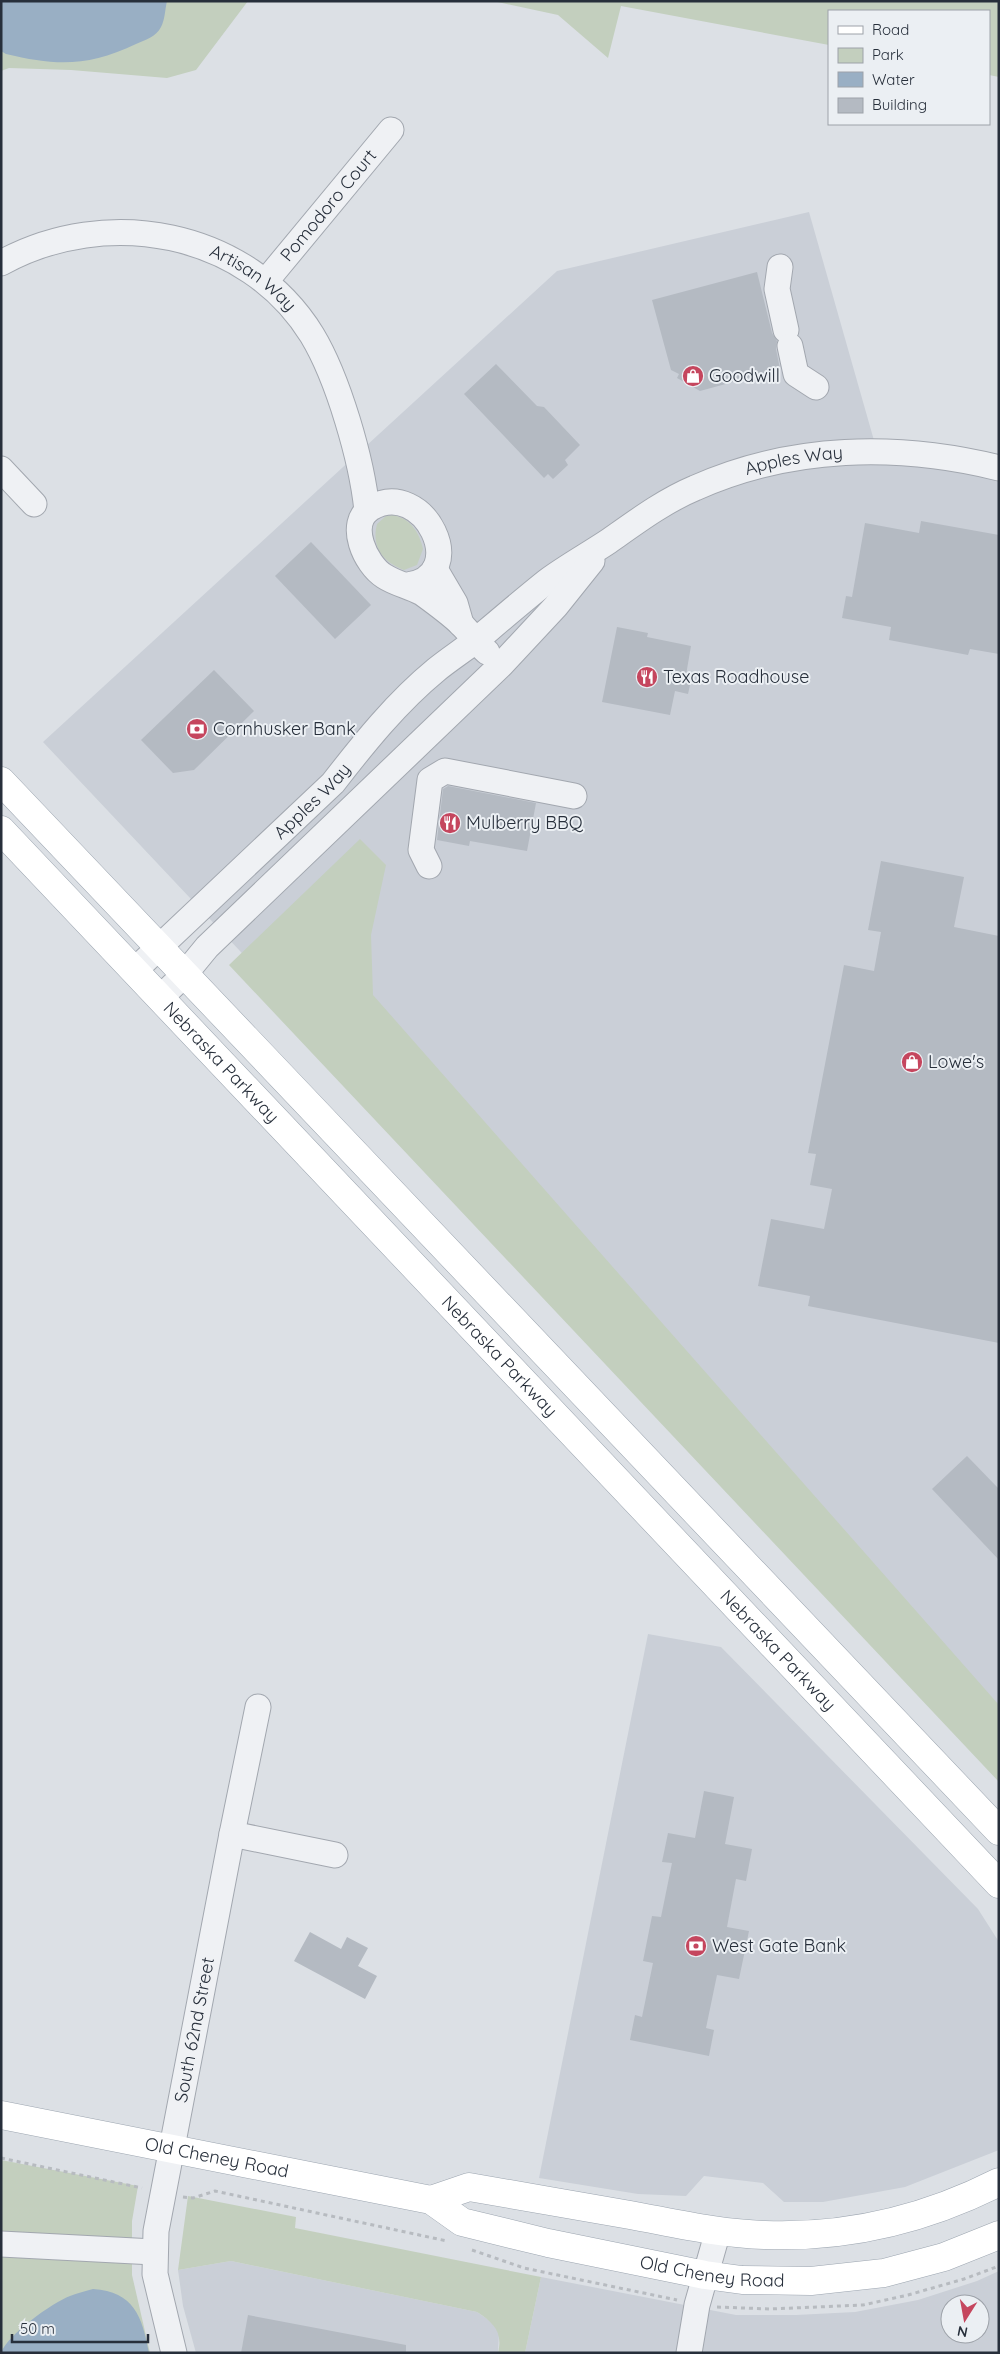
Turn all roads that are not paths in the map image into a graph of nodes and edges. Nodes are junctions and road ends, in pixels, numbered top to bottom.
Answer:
1 (391, 130) dead end
2 (1, 263) edge
3 (780, 267) dead end
4 (266, 281) junction
5 (816, 387) dead end
6 (999, 468) edge
7 (1, 469) edge
8 (34, 504) dead end
9 (367, 511) junction
10 (608, 542) junction
11 (435, 569) junction
12 (408, 585) junction
13 (468, 632) junction
14 (501, 665) junction
15 (1, 782) edge
16 (574, 796) dead end
17 (1, 830) edge
18 (429, 866) dead end
19 (158, 947) junction
20 (135, 970) junction
21 (184, 975) junction
22 (161, 998) junction
23 (258, 1707) dead end
24 (999, 1831) edge
25 (232, 1834) junction
26 (335, 1855) dead end
27 (999, 1884) edge
28 (1, 2115) edge
29 (171, 2148) junction
30 (999, 2182) edge
31 (431, 2200) junction
32 (718, 2230) junction
33 (998, 2238) edge
34 (1, 2244) edge
35 (154, 2252) junction
36 (704, 2275) junction
37 (174, 2353) edge
38 (690, 2353) edge

1 - 4 street, Pomodoro Court
2 - 4 street, Artisan Way
3 - 5 street
4 - 9 street, Artisan Way
6 - 10 street, Apples Way
7 - 8 street
9 - 11 street
9 - 12 street
10 - 13 street, Apples Way
10 - 14 street, Apples Way
11 - 12 street
11 - 13 street
12 - 13 street
13 - 14 street
13 - 19 street, Apples Way
14 - 21 street, Apples Way
15 - 19 main road, Nebraska Parkway
16 - 18 street
17 - 20 main road, Nebraska Parkway
19 - 20 street, Apples Way
19 - 21 main road, Nebraska Parkway
20 - 22 main road, Nebraska Parkway
21 - 22 street, Apples Way
21 - 24 main road, Nebraska Parkway
22 - 27 main road, Nebraska Parkway
23 - 25 street, South 62nd Street
25 - 26 street
25 - 29 street, South 62nd Street
28 - 29 main road, Old Cheney Road
29 - 31 main road, Old Cheney Road
29 - 35 street, South 62nd Street
30 - 32 main road
31 - 32 main road
31 - 36 main road, Old Cheney Road
32 - 36 street
33 - 36 main road, Old Cheney Road
34 - 35 street
35 - 37 street, South 62nd Street
36 - 38 street

